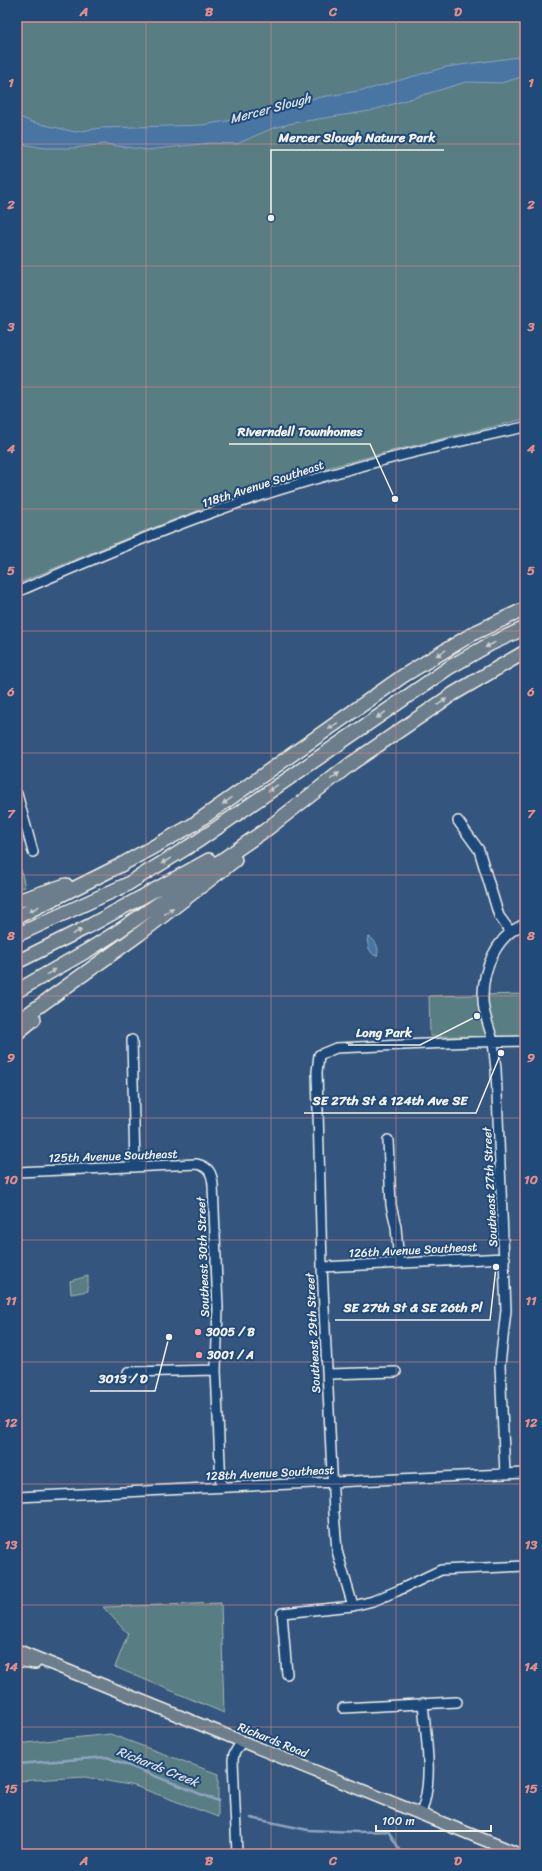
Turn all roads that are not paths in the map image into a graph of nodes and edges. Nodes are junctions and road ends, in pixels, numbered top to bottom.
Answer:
1 (525, 427) edge
2 (17, 592) edge
3 (525, 609) edge
4 (525, 628) edge
5 (525, 652) edge
6 (17, 794) edge
7 (304, 799) junction
8 (458, 821) dead end
9 (267, 829) junction
10 (33, 852) dead end
11 (119, 866) junction
12 (17, 901) edge
13 (17, 917) edge
14 (525, 924) edge
15 (510, 931) junction
16 (17, 935) edge
17 (138, 935) junction
18 (17, 962) edge
19 (17, 991) edge
20 (17, 1022) edge
21 (17, 1033) edge
22 (132, 1040) dead end
23 (493, 1042) junction
24 (525, 1042) edge
25 (388, 1140) dead end
26 (135, 1167) junction
27 (209, 1170) joint
28 (17, 1172) edge
29 (505, 1258) junction
30 (399, 1262) junction
31 (322, 1267) junction
32 (216, 1370) junction
33 (128, 1372) dead end
34 (396, 1372) dead end
35 (328, 1374) junction
36 (525, 1473) edge
37 (505, 1474) junction
38 (332, 1482) junction
39 (221, 1487) junction
40 (17, 1497) edge
41 (525, 1566) edge
42 (353, 1606) junction
43 (17, 1650) edge
44 (17, 1660) edge
45 (57, 1667) junction
46 (287, 1674) dead end
47 (456, 1702) dead end
48 (423, 1703) junction
49 (343, 1708) dead end
50 (241, 1742) junction
51 (420, 1813) junction
52 (237, 1854) edge
53 (519, 1854) edge

1 - 2 street, 118th Avenue Southeast
3 -> 11 highway
4 -> 16 highway
7 -> 5 highway
6 - 10 street
7 - 9 highway
17 -> 7 highway
8 - 15 street
18 -> 9 highway
19 -> 9 highway
11 - 12 highway
11 -> 13 highway
14 - 15 street
15 - 23 street, Southeast 27th Street
17 - 20 highway
17 - 21 highway
22 - 26 street
23 - 24 street
23 - 29 street, Southeast 27th Street
23 - 31 street, Southeast 29th Street
25 - 30 street
26 - 27 street, 125th Avenue Southeast
26 - 28 street, 125th Avenue Southeast
27 - 32 street, Southeast 30th Street
29 - 30 street, 126th Avenue Southeast
29 - 37 street, Southeast 27th Street
30 - 31 street, 126th Avenue Southeast
31 - 35 street, Southeast 29th Street
32 - 33 street
32 - 39 street, Southeast 30th Street
34 - 35 street
35 - 38 street, Southeast 29th Street
36 - 37 street, 128th Avenue Southeast
37 - 38 street, 128th Avenue Southeast
38 - 39 street, 128th Avenue Southeast
38 - 42 street, Southeast 29th Street
39 - 40 street, 128th Avenue Southeast
41 - 42 street
42 - 46 street
43 - 45 main road, Richards Road
44 - 45 main road
45 - 50 main road, Richards Road
47 - 48 street
48 - 49 street
48 - 51 street
50 - 51 main road, Richards Road
50 - 52 street
51 - 53 main road, Richards Road

